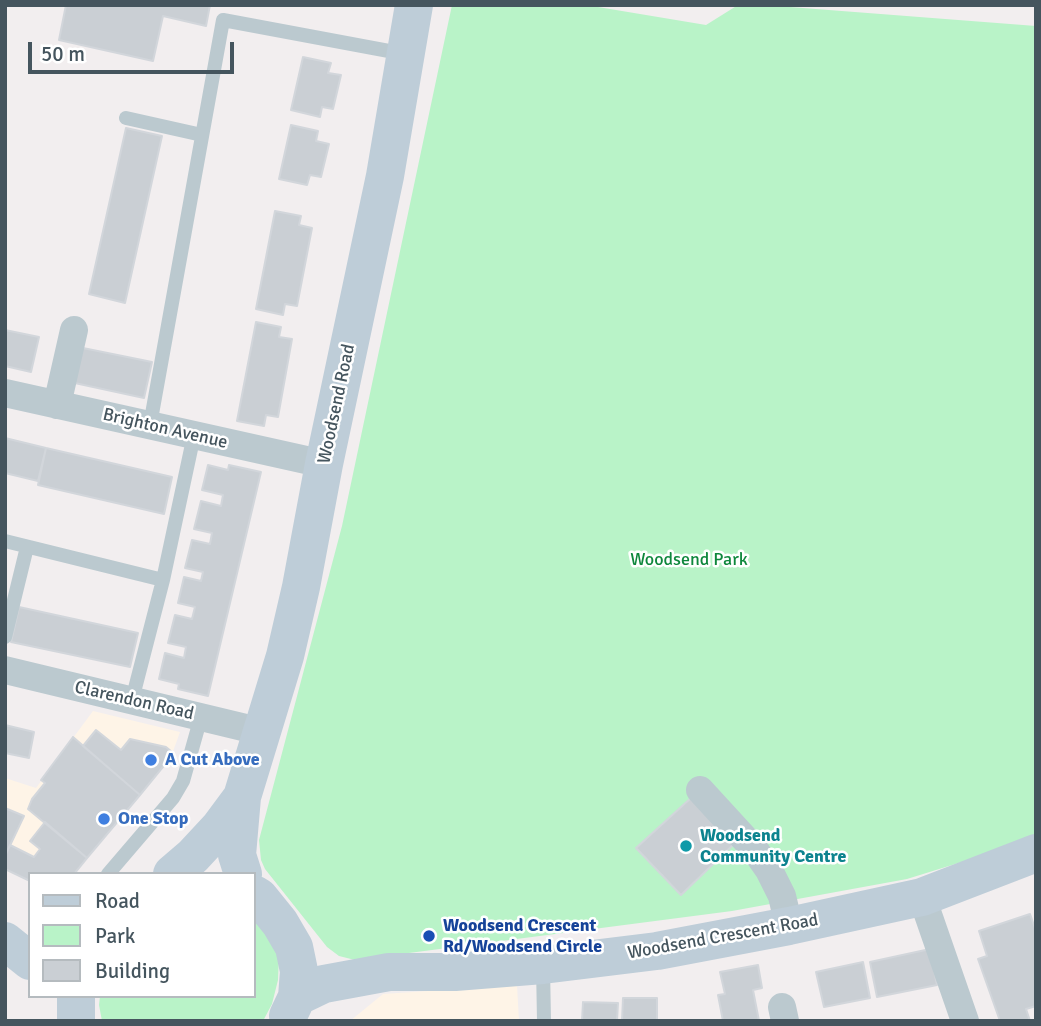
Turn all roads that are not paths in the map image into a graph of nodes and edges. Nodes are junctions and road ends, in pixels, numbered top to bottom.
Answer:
1 (414, 5) edge
2 (407, 54) junction
3 (126, 118) dead end
4 (202, 135) junction
5 (74, 330) dead end
6 (5, 393) edge
7 (57, 405) junction
8 (150, 425) junction
9 (194, 435) junction
10 (324, 464) junction
11 (5, 541) edge
12 (27, 547) junction
13 (163, 580) junction
14 (5, 637) edge
15 (5, 670) edge
16 (132, 700) junction
17 (201, 717) junction
18 (263, 732) junction
19 (700, 790) dead end
20 (242, 797) junction
21 (1036, 853) edge
22 (110, 872) edge
23 (174, 872) edge
24 (244, 872) edge
25 (256, 894) edge
26 (922, 897) junction
27 (789, 926) junction
28 (5, 942) edge
29 (28, 942) edge
30 (294, 947) junction
31 (28, 959) edge
32 (543, 965) junction
33 (359, 977) junction
34 (291, 1009) edge
35 (544, 1021) edge
36 (965, 1021) edge

1 - 2 street, Woodsend Road
2 - 4 lane
2 - 10 street, Woodsend Road
3 - 4 lane
4 - 8 lane
5 - 7 street
6 - 7 street, Brighton Avenue
7 - 8 street, Brighton Avenue
8 - 9 street, Brighton Avenue
9 - 10 street, Brighton Avenue
9 - 13 lane
10 - 18 street, Woodsend Road
11 - 12 lane
12 - 13 lane
12 - 14 lane
13 - 16 lane
15 - 16 street, Clarendon Road
16 - 17 street, Clarendon Road
17 - 18 street, Clarendon Road
17 - 22 lane
18 - 20 street, Woodsend Road
19 - 27 street
20 - 23 street, Woodsend Road
20 - 24 street, Woodsend Road
21 - 26 street, Woodsend Crescent Road
25 - 30 street
26 - 27 street, Woodsend Crescent Road
26 - 36 street
27 - 32 street, Woodsend Crescent Road
28 - 29 street
28 - 31 street
30 - 33 street, Woodsend Crescent Road
30 - 34 street
32 - 33 street, Woodsend Crescent Road
32 - 35 lane
33 - 34 street, Woodsend Crescent Road

